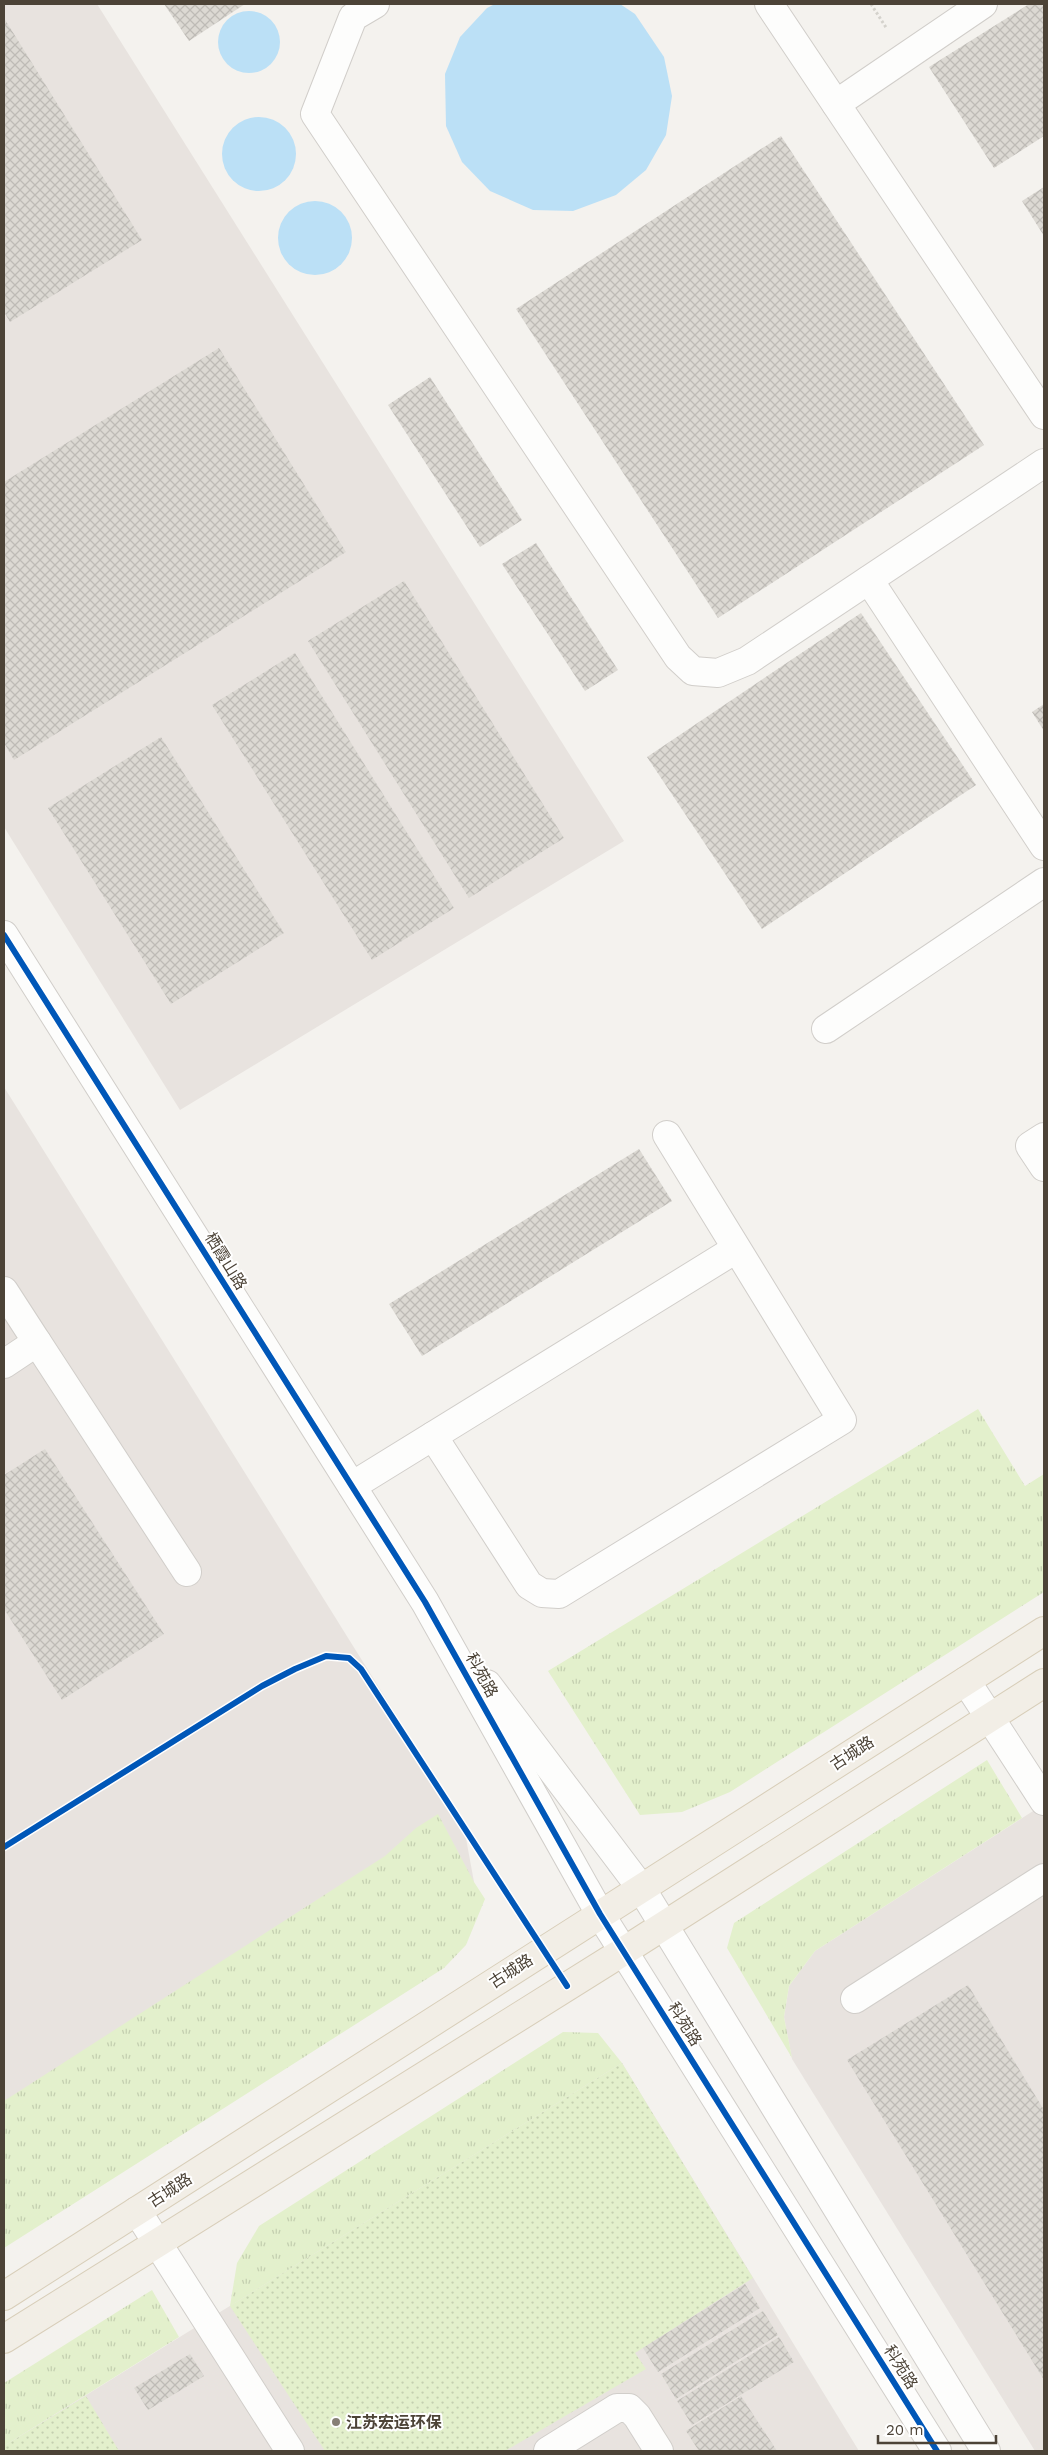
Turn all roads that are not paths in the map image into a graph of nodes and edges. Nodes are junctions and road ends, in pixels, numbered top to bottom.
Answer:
1 (769, 4) edge
2 (983, 4) edge
3 (357, 8) edge
4 (836, 104) junction
5 (1044, 416) edge
6 (1044, 463) edge
7 (869, 580) junction
8 (1044, 846) edge
9 (1044, 882) edge
10 (4, 935) edge
11 (826, 1029) dead end
12 (667, 1136) dead end
13 (1044, 1137) edge
14 (1044, 1167) edge
15 (736, 1249) junction
16 (4, 1291) edge
17 (37, 1342) junction
18 (4, 1364) edge
19 (433, 1436) junction
20 (352, 1486) junction
21 (187, 1572) dead end
22 (425, 1602) junction
23 (1044, 1631) edge
24 (966, 1681) junction
25 (1044, 1682) edge
26 (990, 1717) junction
27 (1044, 1801) edge
28 (1044, 1878) edge
29 (641, 1888) junction
30 (600, 1914) junction
31 (664, 1925) junction
32 (624, 1951) junction
33 (855, 1999) dead end
34 (137, 2211) junction
35 (157, 2243) junction
36 (4, 2296) edge
37 (4, 2339) edge
38 (290, 2451) edge
39 (548, 2451) edge
40 (659, 2451) edge
41 (937, 2451) edge
42 (986, 2451) edge

1 - 4 street
2 - 4 street
3 - 7 street
4 - 5 street
6 - 7 street
7 - 8 street
9 - 11 street
10 - 20 street, 栖霞山路
12 - 15 street
13 - 14 street
15 - 19 street
15 - 19 street
16 - 17 street
17 - 18 street
17 - 21 street
19 - 20 street
20 - 22 street, 栖霞山路
22 - 29 street, 科苑路
22 - 30 street, 科苑路
23 - 24 main road, 古城路
24 - 26 street
24 - 29 main road, 古城路
25 - 26 main road
26 - 27 street
26 - 31 main road
28 - 33 street
29 - 30 main road, 古城路
29 - 31 street, 科苑路
30 - 32 street, 科苑路
30 - 34 main road, 古城路
31 - 32 main road
31 - 42 street, 科苑路
32 - 35 main road
32 - 41 street, 科苑路
34 - 35 street
34 - 36 main road, 古城路
35 - 37 main road
35 - 38 street
39 - 40 street

